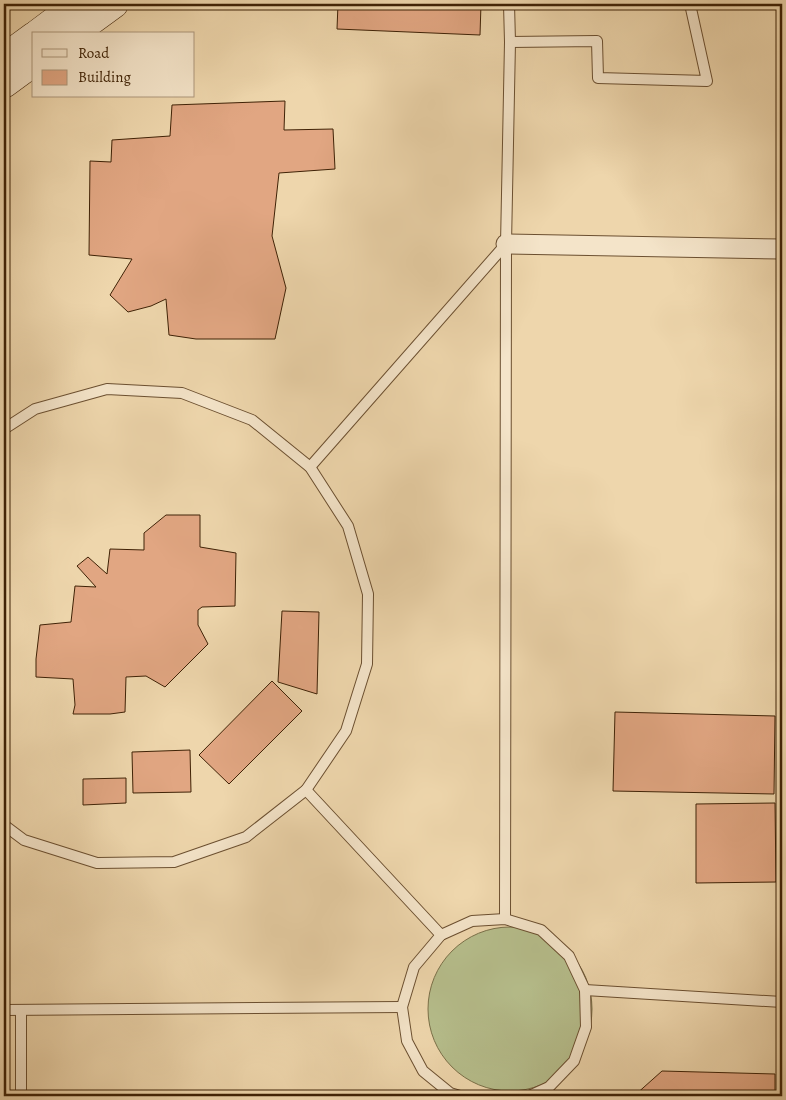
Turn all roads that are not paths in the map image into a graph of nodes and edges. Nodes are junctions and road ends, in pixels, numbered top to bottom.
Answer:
1 (77, 4) edge
2 (114, 4) edge
3 (509, 4) edge
4 (690, 4) edge
5 (39, 32) edge
6 (76, 32) edge
7 (32, 37) edge
8 (510, 42) junction
9 (4, 58) edge
10 (32, 63) edge
11 (4, 84) edge
12 (506, 244) junction
13 (782, 249) edge
14 (4, 429) edge
15 (310, 467) junction
16 (306, 790) junction
17 (4, 825) edge
18 (505, 919) junction
19 (441, 935) junction
20 (585, 990) junction
21 (782, 1002) edge
22 (402, 1007) junction
23 (4, 1010) edge
24 (21, 1010) junction
25 (21, 1096) edge
26 (460, 1096) edge
27 (529, 1096) edge

1 - 5 main road
2 - 6 main road
3 - 8 lane
4 - 8 lane
7 - 9 main road
8 - 12 lane
10 - 11 main road
12 - 13 street
12 - 15 lane
12 - 18 lane
14 - 15 lane
15 - 16 lane
16 - 17 lane
16 - 19 lane
18 - 19 lane
18 - 20 lane
19 - 22 lane
20 - 21 lane
20 - 27 lane
22 - 24 lane
22 - 26 lane
23 - 24 lane
24 - 25 lane

